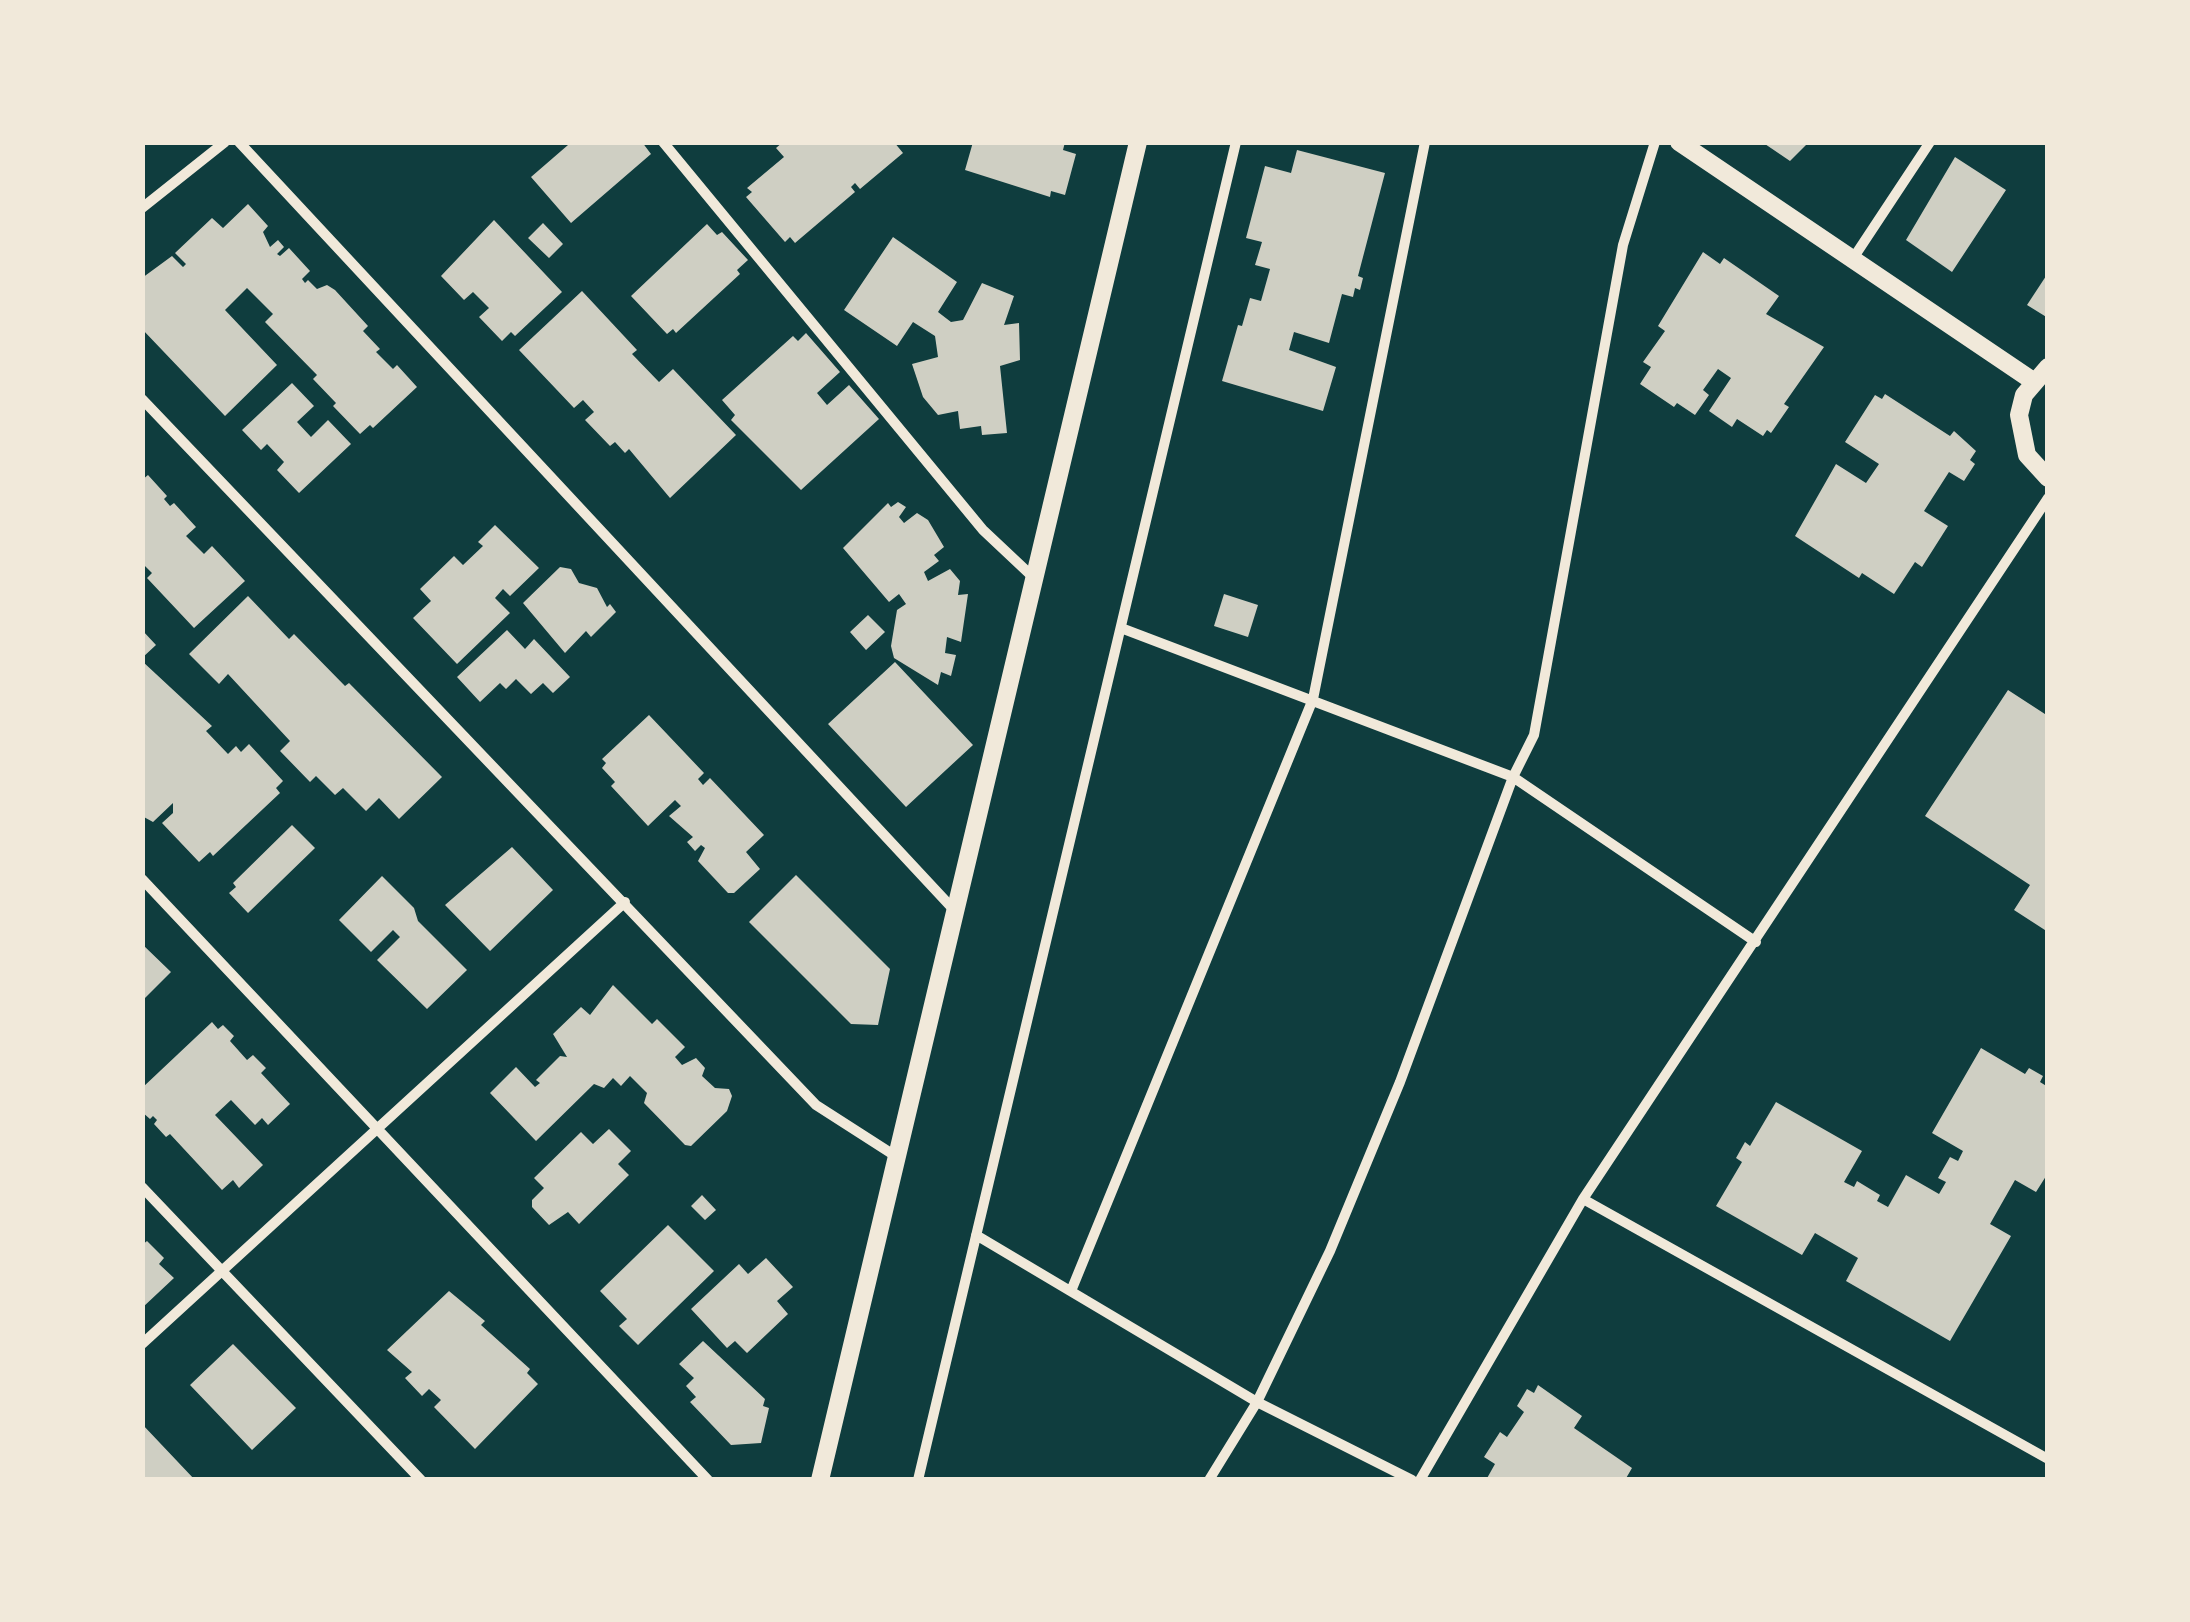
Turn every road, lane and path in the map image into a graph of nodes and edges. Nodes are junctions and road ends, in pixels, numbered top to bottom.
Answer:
1 (225, 142) edge
2 (239, 142) edge
3 (662, 142) edge
4 (1138, 142) edge
5 (1236, 142) edge
6 (1424, 142) edge
7 (1655, 142) edge
8 (1930, 142) edge
9 (1687, 145) edge
10 (142, 208) edge
11 (1852, 260) junction
12 (2048, 367) edge
13 (2033, 382) junction
14 (142, 399) edge
15 (2048, 478) edge
16 (2048, 498) edge
17 (1034, 578) junction
18 (1121, 628) junction
19 (1313, 699) junction
20 (1513, 776) junction
21 (142, 879) edge
22 (625, 902) junction
23 (955, 911) junction
24 (1756, 942) junction
25 (380, 1127) junction
26 (896, 1158) junction
27 (142, 1187) edge
28 (1583, 1199) junction
29 (976, 1234) junction
30 (222, 1271) junction
31 (1071, 1291) junction
32 (142, 1344) edge
33 (1257, 1402) junction
34 (2048, 1459) edge
35 (421, 1480) edge
36 (708, 1480) edge
37 (820, 1480) edge
38 (918, 1480) edge
39 (1209, 1480) edge
40 (1412, 1480) edge
41 (1420, 1480) edge

1 - 10 street
2 - 23 street
3 - 17 street
4 - 17 street
5 - 18 street
6 - 19 street
7 - 20 street
8 - 11 street
9 - 11 street
11 - 13 street
12 - 13 street
13 - 15 street
14 - 22 street
16 - 24 street
17 - 23 street
18 - 19 street
18 - 29 street
19 - 20 street
19 - 31 street
20 - 24 street
20 - 33 street
21 - 25 street
22 - 25 street
22 - 26 street
23 - 26 street
24 - 28 street
25 - 30 street
25 - 36 street
26 - 37 street
27 - 30 street
28 - 34 street
28 - 41 street
29 - 31 street
29 - 38 street
30 - 32 street
30 - 35 street
31 - 33 street
33 - 39 street
33 - 40 street

